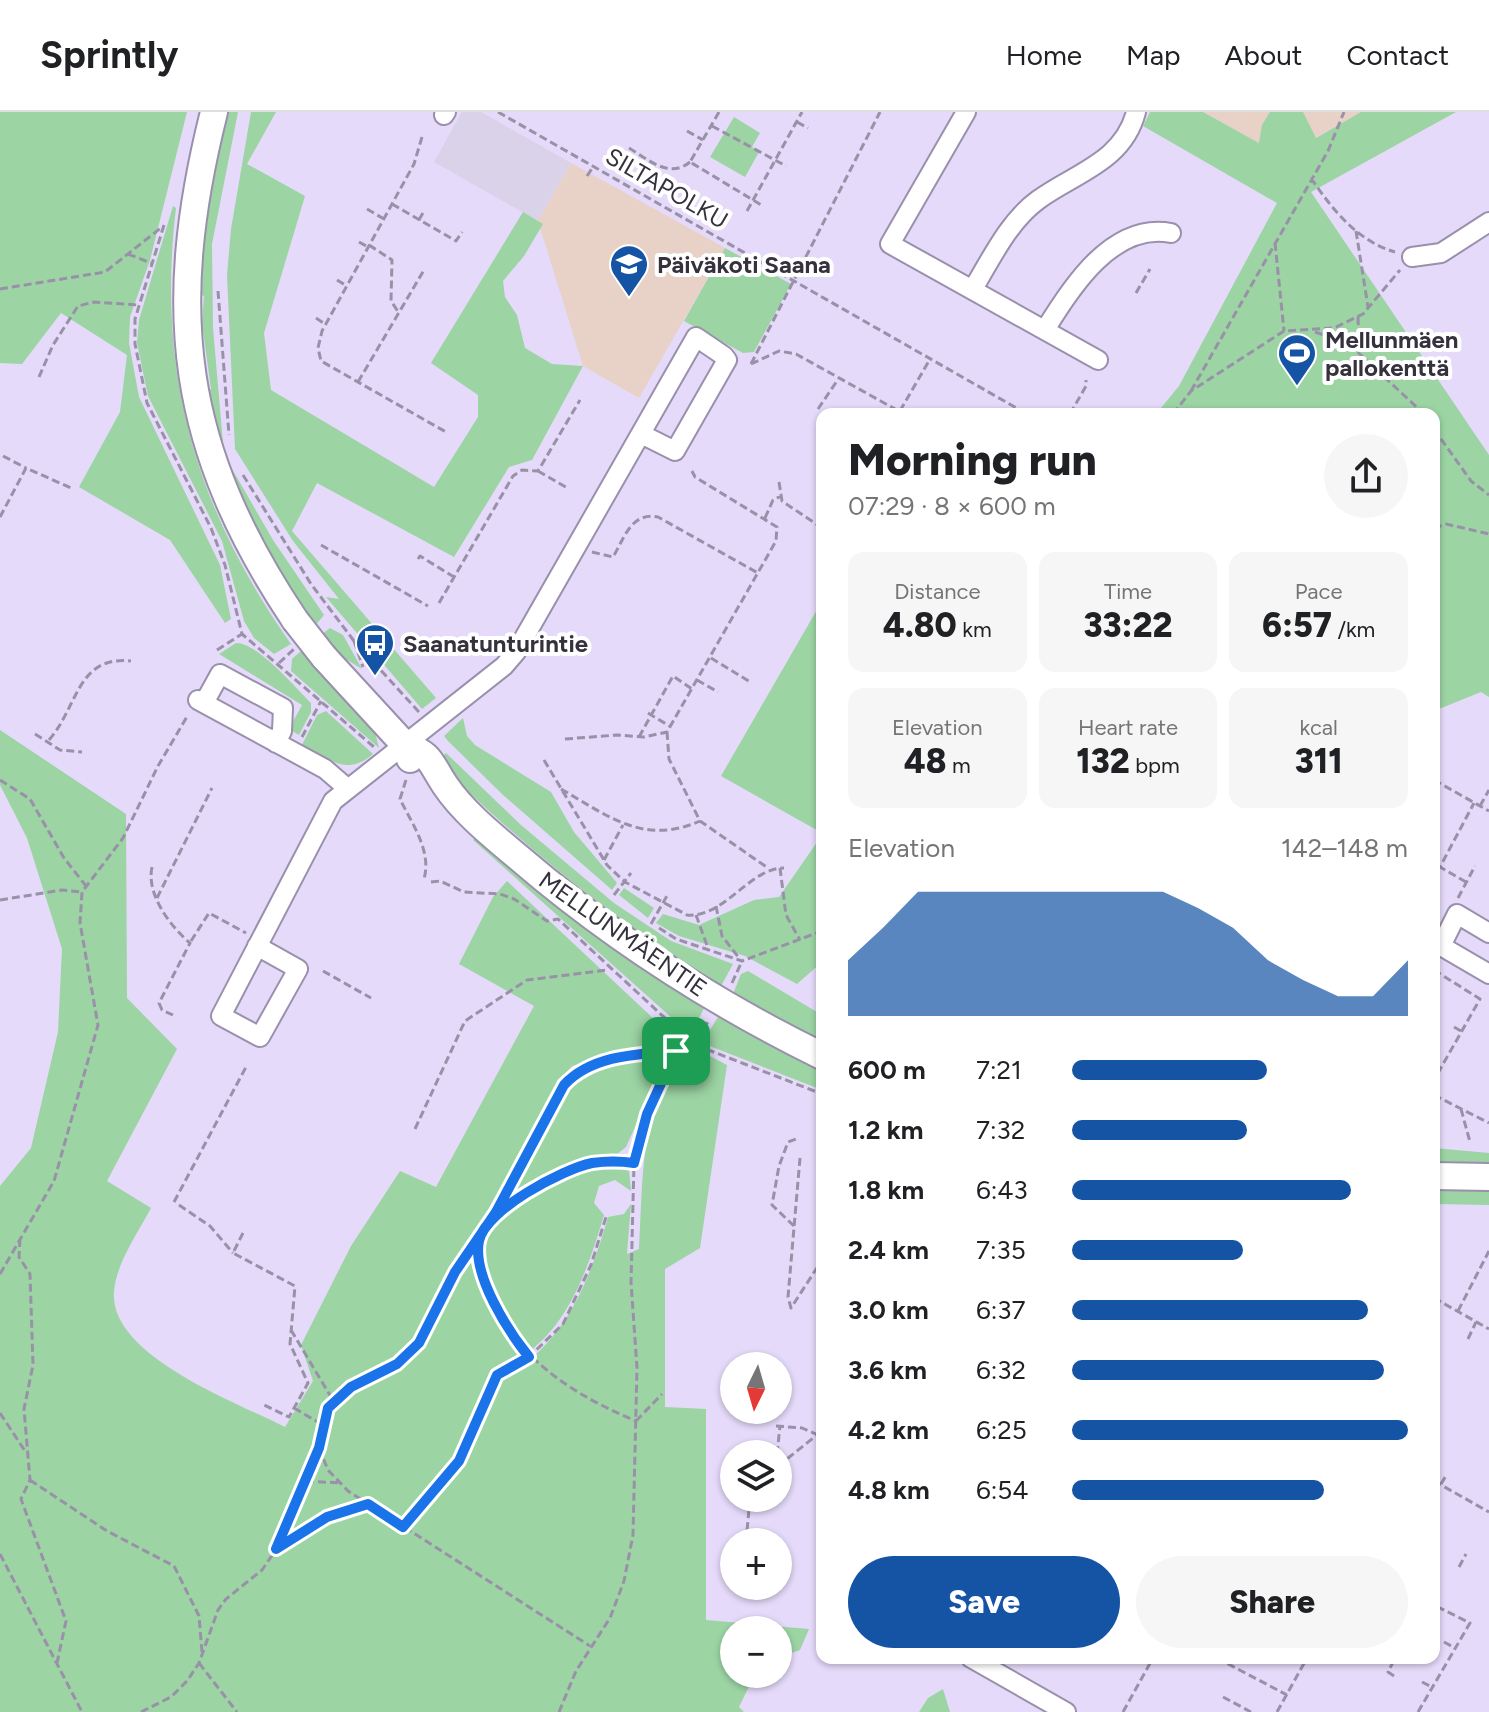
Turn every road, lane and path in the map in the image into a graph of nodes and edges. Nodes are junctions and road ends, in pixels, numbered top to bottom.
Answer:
1 (214, 112) edge
2 (498, 112) edge
3 (719, 112) edge
4 (802, 112) edge
5 (880, 112) edge
6 (966, 112) edge
7 (1136, 112) edge
8 (1344, 112) edge
9 (797, 122) junction
10 (711, 125) junction
11 (808, 128) dead end
12 (687, 131) dead end
13 (422, 137) dead end
14 (703, 140) junction
15 (629, 148) dead end
16 (775, 160) junction
17 (690, 162) junction
18 (786, 166) dead end
19 (593, 167) junction
20 (587, 176) dead end
21 (1311, 178) junction
22 (754, 199) junction
23 (392, 204) junction
24 (763, 206) dead end
25 (367, 209) dead end
26 (424, 211) dead end
27 (747, 211) dead end
28 (384, 219) junction
29 (419, 220) junction
30 (1489, 222) edge
31 (164, 225) dead end
32 (1356, 231) junction
33 (462, 232) dead end
34 (1171, 233) dead end
35 (359, 242) dead end
36 (1275, 242) junction
37 (368, 246) junction
38 (128, 254) junction
39 (1412, 257) junction
40 (152, 264) dead end
41 (1150, 269) dead end
42 (424, 270) dead end
43 (337, 280) dead end
44 (794, 281) junction
45 (347, 286) junction
46 (0, 289) edge
47 (973, 289) junction
48 (218, 291) dead end
49 (1136, 293) dead end
50 (138, 305) dead end
51 (1368, 308) junction
52 (399, 313) junction
53 (1358, 317) junction
54 (316, 318) dead end
55 (325, 324) junction
56 (1045, 330) junction
57 (1284, 331) junction
58 (1311, 331) junction
59 (1359, 352) junction
60 (930, 359) junction
61 (1098, 360) dead end
62 (39, 377) dead end
63 (839, 378) junction
64 (1086, 380) dead end
65 (358, 382) junction
66 (1191, 391) junction
67 (580, 400) dead end
68 (819, 408) edge
69 (893, 408) edge
70 (905, 408) edge
71 (1016, 408) edge
72 (1073, 408) edge
73 (1178, 408) edge
74 (1418, 408) edge
75 (446, 432) dead end
76 (641, 434) junction
77 (1440, 437) edge
78 (229, 440) dead end
79 (3, 456) dead end
80 (26, 468) junction
81 (538, 471) junction
82 (692, 471) dead end
83 (243, 475) dead end
84 (779, 482) dead end
85 (71, 488) dead end
86 (569, 489) dead end
87 (1489, 495) edge
88 (781, 496) junction
89 (0, 517) edge
90 (765, 518) junction
91 (816, 524) edge
92 (1440, 526) edge
93 (1489, 534) edge
94 (321, 545) dead end
95 (589, 552) dead end
96 (418, 559) dead end
97 (758, 573) junction
98 (454, 577) junction
99 (439, 603) dead end
100 (428, 606) dead end
101 (336, 614) junction
102 (328, 621) dead end
103 (242, 634) dead end
104 (354, 641) junction
105 (297, 647) dead end
106 (217, 650) dead end
107 (710, 658) junction
108 (131, 661) dead end
109 (279, 663) dead end
110 (364, 669) dead end
111 (697, 680) junction
112 (752, 683) dead end
113 (692, 689) junction
114 (718, 692) dead end
115 (201, 701) junction
116 (321, 701) dead end
117 (650, 714) junction
118 (422, 715) dead end
119 (671, 727) junction
120 (667, 732) junction
121 (35, 734) dead end
122 (639, 737) junction
123 (300, 739) dead end
124 (565, 739) dead end
125 (49, 740) junction
126 (276, 743) junction
127 (404, 744) junction
128 (82, 752) dead end
129 (544, 760) dead end
130 (0, 780) edge
131 (406, 780) dead end
132 (1440, 783) edge
133 (558, 787) junction
134 (212, 788) dead end
135 (347, 788) junction
136 (1489, 790) edge
137 (1474, 803) junction
138 (1480, 806) junction
139 (1489, 811) edge
140 (700, 821) junction
141 (623, 825) junction
142 (604, 860) junction
143 (1475, 866) dead end
144 (152, 867) dead end
145 (769, 869) junction
146 (631, 873) dead end
147 (424, 879) dead end
148 (431, 882) dead end
149 (625, 882) junction
150 (1466, 882) junction
151 (86, 886) junction
152 (82, 892) junction
153 (668, 894) dead end
154 (614, 895) dead end
155 (157, 898) junction
156 (1458, 898) dead end
157 (0, 900) edge
158 (663, 904) junction
159 (716, 906) junction
160 (696, 915) junction
161 (651, 924) dead end
162 (659, 928) dead end
163 (816, 933) edge
164 (1489, 933) edge
165 (800, 940) junction
166 (190, 943) junction
167 (259, 943) junction
168 (709, 951) junction
169 (742, 961) junction
170 (609, 970) junction
171 (323, 971) dead end
172 (1440, 973) edge
173 (1489, 974) edge
174 (730, 987) dead end
175 (371, 998) dead end
176 (173, 1015) dead end
177 (711, 1017) dead end
178 (1454, 1027) dead end
179 (1461, 1031) junction
180 (693, 1044) junction
181 (676, 1051) junction
182 (816, 1053) edge
183 (246, 1067) dead end
184 (1441, 1067) edge
185 (816, 1092) edge
186 (1440, 1098) edge
187 (1461, 1109) junction
188 (1489, 1123) edge
189 (415, 1129) dead end
190 (796, 1139) dead end
191 (1470, 1142) dead end
192 (800, 1158) dead end
193 (634, 1163) junction
194 (1440, 1176) edge
195 (1489, 1177) edge
196 (174, 1202) dead end
197 (179, 1205) dead end
198 (496, 1212) junction
199 (606, 1217) dead end
200 (794, 1226) junction
201 (243, 1233) dead end
202 (20, 1239) junction
203 (479, 1240) junction
204 (1489, 1251) edge
205 (233, 1253) junction
206 (816, 1269) edge
207 (0, 1274) edge
208 (1440, 1301) edge
209 (1458, 1311) junction
210 (1476, 1322) junction
211 (1489, 1329) edge
212 (291, 1330) junction
213 (1468, 1339) dead end
214 (529, 1357) junction
215 (662, 1394) dead end
216 (334, 1402) junction
217 (262, 1404) dead end
218 (294, 1408) junction
219 (0, 1413) edge
220 (636, 1421) junction
221 (321, 1424) junction
222 (816, 1432) edge
223 (816, 1436) edge
224 (778, 1440) edge
225 (319, 1448) junction
226 (27, 1454) junction
227 (792, 1455) edge
228 (1447, 1474) dead end
229 (30, 1480) junction
230 (306, 1481) junction
231 (341, 1483) junction
232 (1441, 1485) joint
233 (1489, 1501) edge
234 (368, 1504) junction
235 (1487, 1511) edge
236 (403, 1527) junction
237 (276, 1549) junction
238 (0, 1554) edge
239 (1466, 1554) dead end
240 (1459, 1567) dead end
241 (1440, 1608) edge
242 (1444, 1642) dead end
243 (591, 1646) junction
244 (1455, 1649) junction
245 (202, 1655) junction
246 (57, 1663) junction
247 (199, 1663) junction
248 (982, 1664) edge
249 (1150, 1664) edge
250 (1228, 1664) edge
251 (1304, 1664) edge
252 (1392, 1664) edge
253 (1255, 1668) dead end
254 (1251, 1676) junction
255 (1394, 1676) dead end
256 (1422, 1682) dead end
257 (1433, 1687) junction
258 (1287, 1695) junction
259 (1223, 1697) dead end
260 (82, 1712) edge
261 (141, 1712) edge
262 (237, 1712) edge
263 (559, 1712) edge
264 (1066, 1712) edge
265 (1123, 1712) edge
266 (1251, 1712) edge
267 (1277, 1712) edge
268 (1418, 1712) edge

1 - 127 main road, MELLUNMÄENTIE, bridge
2 - 19 path, SILTAPOLKU
3 - 10 path
4 - 9 path
5 - 44 path
6 - 47 street
7 - 47 street
8 - 21 path
9 - 11 path
9 - 16 path
10 - 14 path
10 - 16 path
12 - 14 path
13 - 23 path
14 - 17 path
15 - 17 path
16 - 18 path
16 - 22 path
17 - 22 path
19 - 20 path
19 - 44 path, SILTAPOLKU
21 - 32 path
21 - 36 path
22 - 24 path
22 - 27 path
23 - 28 path
23 - 29 path
25 - 28 path
26 - 29 path
28 - 37 path
29 - 33 path
30 - 39 street
31 - 38 path
32 - 39 path
32 - 51 path
34 - 56 street
35 - 37 path
36 - 57 path
36 - 66 path
37 - 45 path
37 - 52 path
38 - 40 path
38 - 46 path
39 - 51 path
41 - 49 path
42 - 52 path
43 - 45 path
44 - 60 path, SILTAPOLKU
44 - 63 path
45 - 55 path
47 - 56 street
48 - 78 path
50 - 62 path
51 - 53 path
52 - 65 path
53 - 58 path
53 - 59 path
54 - 55 path
55 - 65 path
56 - 61 street
57 - 58 path
57 - 66 path
58 - 59 path
59 - 74 path
60 - 70 path
60 - 71 path, SILTAPOLKU
63 - 68 path
63 - 69 path
64 - 72 path
65 - 75 path
66 - 73 path
67 - 81 path
76 - 76 street
76 - 127 street
77 - 87 path
79 - 80 path
80 - 85 path
80 - 89 path
81 - 86 path
81 - 98 path
82 - 90 path
83 - 101 path
84 - 88 path
88 - 90 path
88 - 91 path
90 - 97 path
92 - 93 path
94 - 100 path
95 - 97 path
96 - 98 path
97 - 107 path
98 - 99 path
101 - 102 path
101 - 104 path
103 - 106 path
104 - 110 path
104 - 118 path
105 - 109 path
107 - 111 path
107 - 112 path
108 - 125 path
111 - 113 path
111 - 114 path
113 - 117 path
113 - 119 path
115 - 126 street
115 - 126 street
115 - 151 path
116 - 123 path
117 - 119 path
117 - 122 path
119 - 120 path
120 - 122 path
120 - 140 path
121 - 125 path
122 - 124 path
125 - 128 path
126 - 135 street
127 - 135 street
127 - 182 main road, MELLUNMÄENTIE
129 - 133 path
130 - 151 path
131 - 147 path
132 - 137 path
133 - 141 path
133 - 142 path
134 - 155 path
135 - 167 street
136 - 138 path
137 - 138 path
137 - 150 path
138 - 139 path
140 - 141 path
140 - 145 path
141 - 142 path
142 - 149 path
143 - 150 path
144 - 155 path
145 - 159 path
145 - 165 path
146 - 149 path
148 - 170 path
149 - 154 path
149 - 158 path
150 - 156 path
151 - 152 path
152 - 157 path
152 - 202 path
153 - 158 path
155 - 166 path
158 - 160 path
158 - 161 path
159 - 160 path
159 - 169 path
160 - 168 path
162 - 168 path
163 - 165 path
164 - 173 street
165 - 169 path
166 - 167 path
166 - 176 path
167 - 167 street
168 - 169 path
169 - 174 path
170 - 180 path
170 - 189 path
171 - 175 path
172 - 179 path
177 - 180 path
178 - 179 path
179 - 184 path
180 - 181 path
180 - 185 path
181 - 193 path
181 - 198 path
183 - 196 path
186 - 187 path
187 - 188 path
187 - 191 path
190 - 200 path
192 - 200 path
193 - 198 path
193 - 220 path
194 - 195 main road
197 - 205 path
198 - 203 path
199 - 214 path
200 - 206 path
201 - 205 path
202 - 207 path
202 - 226 path
203 - 214 path
203 - 216 path
204 - 209 path
205 - 212 path
208 - 209 path
209 - 210 path
210 - 211 path
210 - 213 path
212 - 216 path
212 - 218 path
214 - 220 path
214 - 236 path
215 - 220 path
216 - 221 path
217 - 218 path
218 - 221 path
219 - 226 path
220 - 243 path
221 - 225 path
222 - 224 path
223 - 227 path
225 - 230 path
225 - 231 path
226 - 229 path
228 - 232 path
229 - 245 path
229 - 246 path
230 - 231 path
230 - 237 path
231 - 234 path
232 - 235 path
233 - 235 path
234 - 236 path
234 - 237 path
236 - 243 path
237 - 245 path
238 - 246 path
239 - 240 path
241 - 244 path
242 - 244 path
243 - 263 path
244 - 257 path
245 - 247 path
246 - 260 path
247 - 261 path
247 - 262 path
248 - 264 street
249 - 265 path
250 - 254 path
251 - 258 path
252 - 255 path
253 - 254 path
254 - 258 path
256 - 257 path
257 - 268 path
258 - 267 path
259 - 266 path

